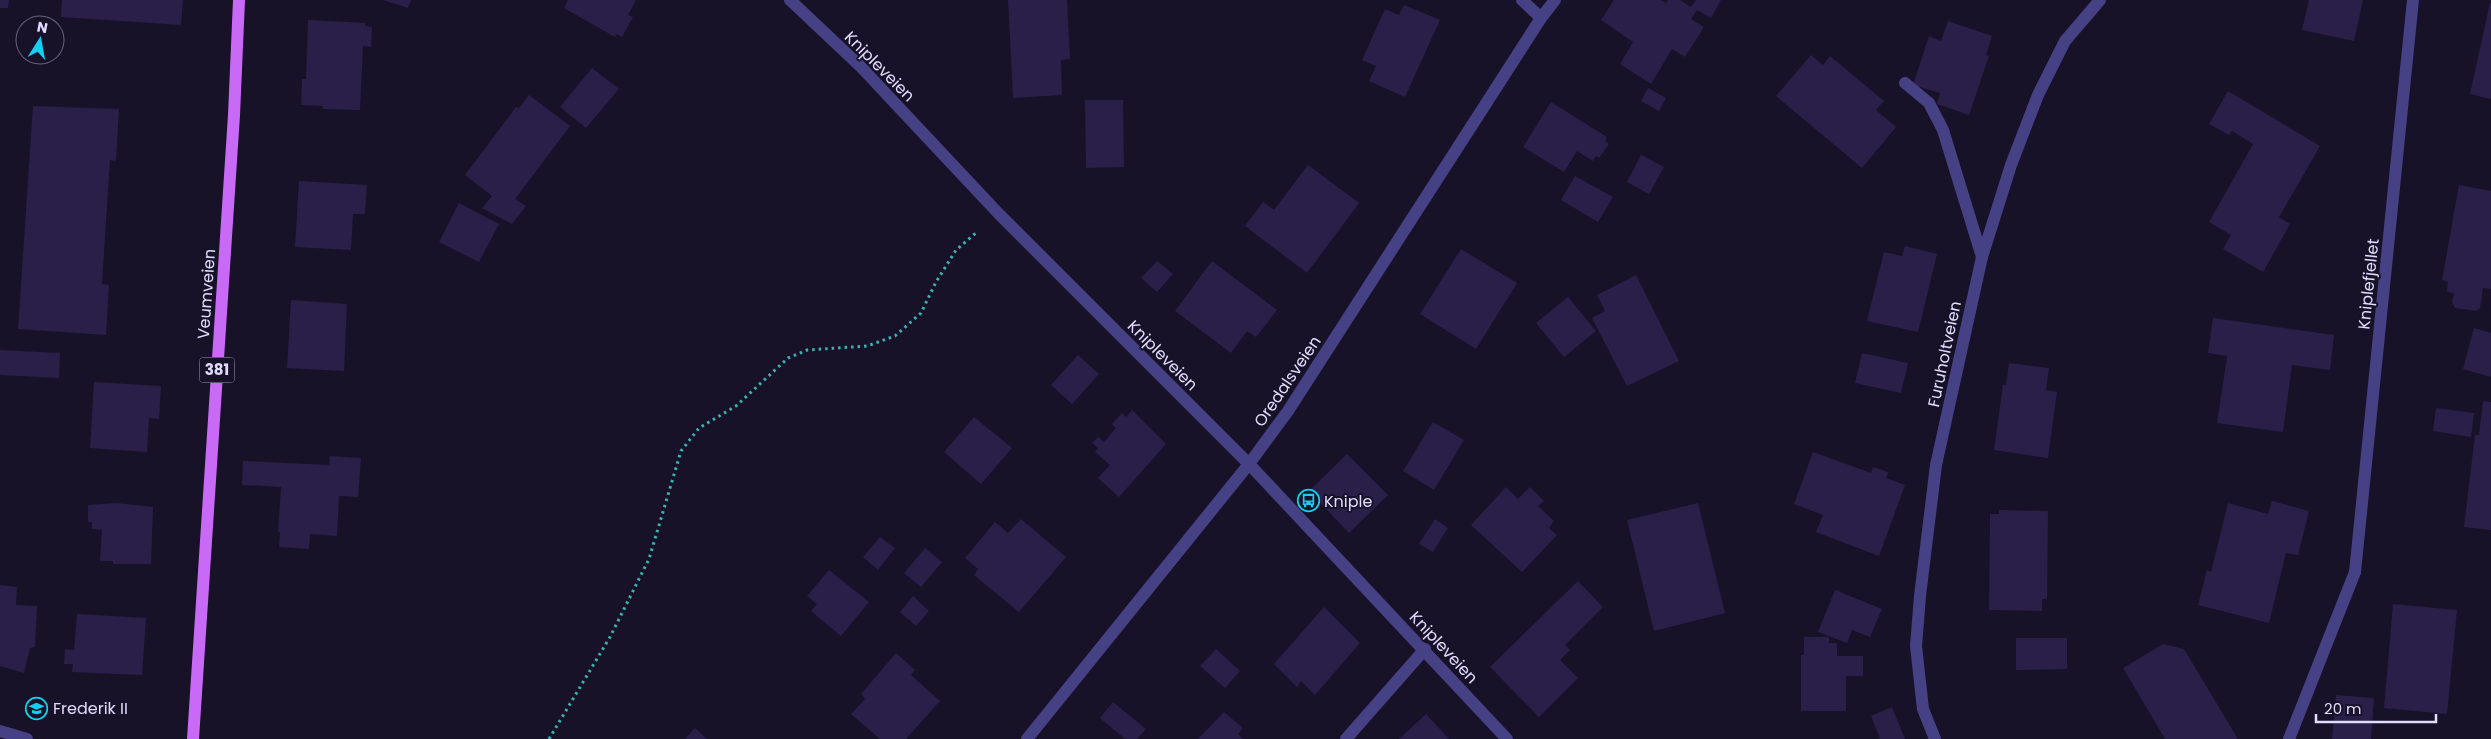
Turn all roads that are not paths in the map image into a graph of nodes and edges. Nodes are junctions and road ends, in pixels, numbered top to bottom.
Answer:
1 (239, 0) edge
2 (790, 0) edge
3 (1522, 0) edge
4 (1555, 0) edge
5 (2100, 0) edge
6 (2413, 0) edge
7 (1541, 18) junction
8 (1905, 83) dead end
9 (1982, 257) junction
10 (1249, 464) junction
11 (1425, 649) junction
12 (0, 731) edge
13 (27, 739) edge
14 (193, 739) edge
15 (1027, 739) edge
16 (1346, 739) edge
17 (1507, 739) edge
18 (1935, 739) edge
19 (2289, 739) edge

1 - 14 main road, Veumveien / 381
2 - 10 street, Knipleveien
3 - 7 street
4 - 7 street, Oredalsveien
5 - 9 street, Furuholtveien
6 - 19 street, Kniplefjellet
7 - 10 street, Oredalsveien
8 - 9 street
9 - 18 street, Furuholtveien
10 - 11 street, Knipleveien
10 - 15 street, Oredalsveien
11 - 16 street
11 - 17 street, Knipleveien
12 - 13 street

